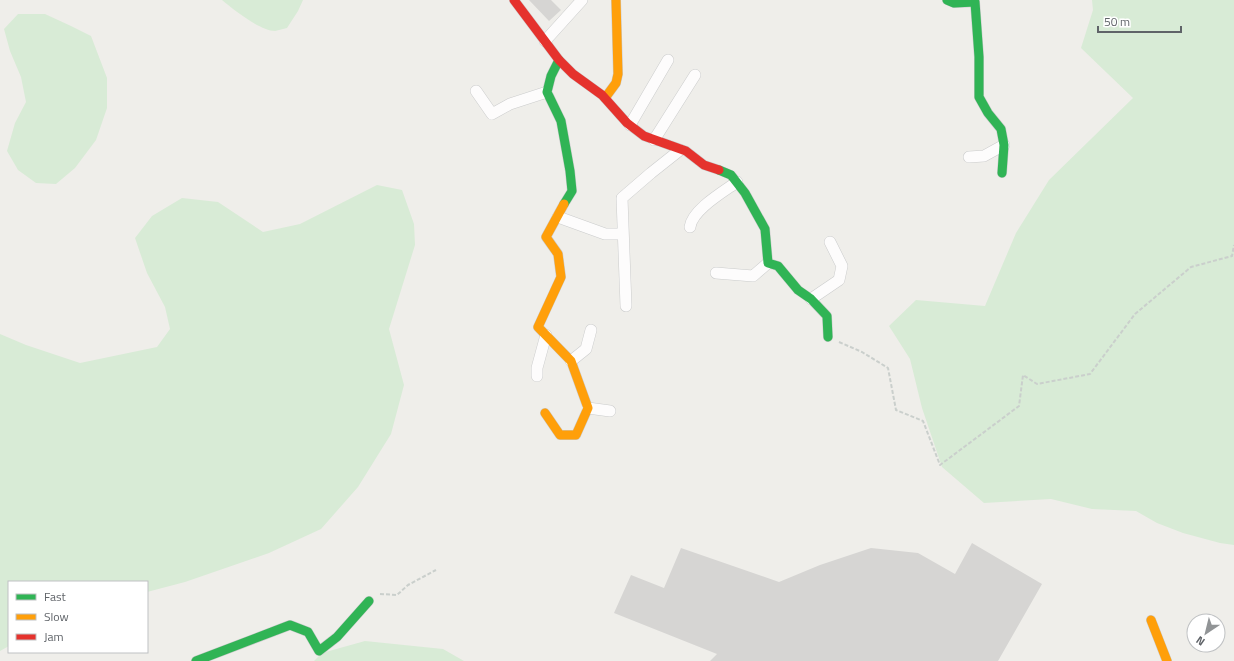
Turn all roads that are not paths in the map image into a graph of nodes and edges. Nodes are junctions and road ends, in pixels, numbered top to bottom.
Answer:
1 (514, 0) edge
2 (582, 0) edge
3 (616, 0) edge
4 (947, 0) edge
5 (545, 42) junction
6 (559, 60) junction
7 (668, 60) dead end
8 (695, 75) dead end
9 (476, 91) dead end
10 (547, 92) junction
11 (605, 98) junction
12 (630, 125) junction
13 (654, 140) junction
14 (1004, 145) junction
15 (680, 150) junction
16 (969, 157) dead end
17 (1002, 173) dead end
18 (737, 182) junction
19 (558, 217) junction
20 (690, 227) dead end
21 (623, 234) junction
22 (830, 242) dead end
23 (768, 262) junction
24 (716, 273) dead end
25 (811, 299) junction
26 (626, 306) dead end
27 (591, 330) dead end
28 (546, 335) junction
29 (828, 337) road end
30 (572, 361) junction
31 (537, 376) dead end
32 (588, 408) junction
33 (610, 411) dead end
34 (545, 413) dead end
35 (369, 601) road end
36 (1151, 620) dead end
37 (196, 661) edge
38 (1167, 661) edge

1 - 5 street
2 - 5 street
3 - 11 street
4 - 14 street
5 - 6 street
6 - 10 street
6 - 11 street
7 - 12 street
8 - 13 street
9 - 10 street
10 - 19 street
11 - 12 street
12 - 13 street
13 - 15 street
14 - 16 street
14 - 17 street
15 - 18 street
15 - 21 street
18 - 20 street
18 - 23 street
19 - 21 street
19 - 28 street
21 - 26 street
22 - 25 street
23 - 24 street
23 - 25 street
25 - 29 street
27 - 30 street
28 - 30 street
28 - 31 street
30 - 32 street
32 - 33 street
32 - 34 street
35 - 37 street
36 - 38 street

